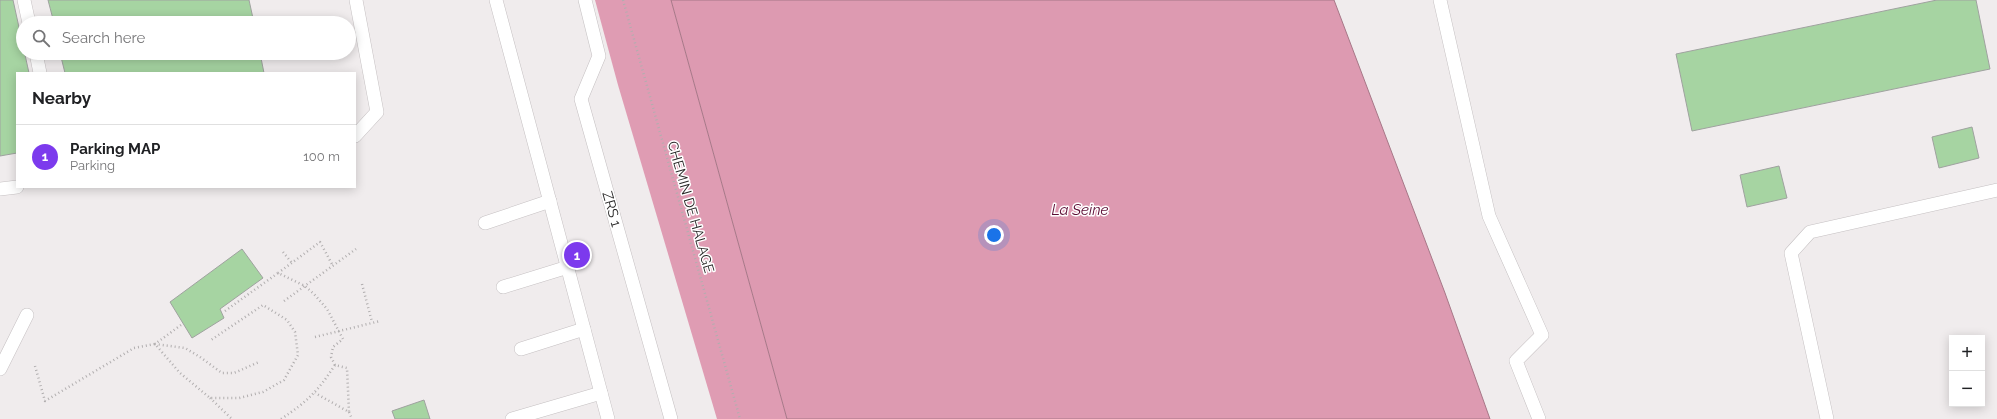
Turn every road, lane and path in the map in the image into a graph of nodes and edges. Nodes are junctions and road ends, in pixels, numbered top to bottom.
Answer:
1 (24, 0) edge
2 (356, 0) edge
3 (496, 0) edge
4 (585, 0) edge
5 (623, 0) edge
6 (1440, 0) edge
7 (27, 16) edge
8 (37, 60) edge
9 (40, 72) edge
10 (356, 135) edge
11 (16, 187) edge
12 (0, 189) edge
13 (1997, 190) edge
14 (550, 201) junction
15 (486, 223) dead end
16 (356, 250) dead end
17 (283, 252) dead end
18 (292, 263) junction
19 (333, 266) junction
20 (568, 267) junction
21 (278, 273) junction
22 (362, 284) dead end
23 (305, 286) junction
24 (503, 287) dead end
25 (284, 301) dead end
26 (225, 310) dead end
27 (27, 315) dead end
28 (380, 321) dead end
29 (372, 322) junction
30 (181, 325) dead end
31 (584, 329) junction
32 (339, 331) junction
33 (315, 337) dead end
34 (211, 340) dead end
35 (155, 344) junction
36 (521, 350) dead end
37 (259, 362) dead end
38 (335, 365) junction
39 (35, 366) dead end
40 (0, 368) edge
41 (315, 393) dead end
42 (601, 393) junction
43 (210, 398) junction
44 (348, 412) junction
45 (232, 419) edge
46 (281, 419) edge
47 (352, 419) edge
48 (512, 419) edge
49 (608, 419) edge
50 (671, 419) edge
51 (740, 419) edge
52 (1539, 419) edge
53 (1827, 419) edge

1 - 7 lane
2 - 10 lane
3 - 14 lane
4 - 50 lane, ZRS 1
5 - 51 path, CHEMIN DE HALAGE
6 - 52 lane
8 - 9 lane
11 - 12 lane
13 - 53 lane
14 - 15 lane
14 - 20 lane
16 - 19 path
17 - 18 path
18 - 19 path
18 - 21 path
19 - 23 path
20 - 24 lane
20 - 31 lane
21 - 23 path
21 - 26 path
22 - 29 path
23 - 25 path
23 - 32 path
27 - 40 lane
28 - 29 path
29 - 32 path
30 - 35 path
31 - 36 lane
31 - 42 lane
32 - 33 path
32 - 38 path
34 - 43 path
35 - 37 path
35 - 39 path
35 - 43 path
38 - 44 path
38 - 46 path
41 - 44 path
42 - 48 lane
42 - 49 lane
43 - 45 path
44 - 47 path

